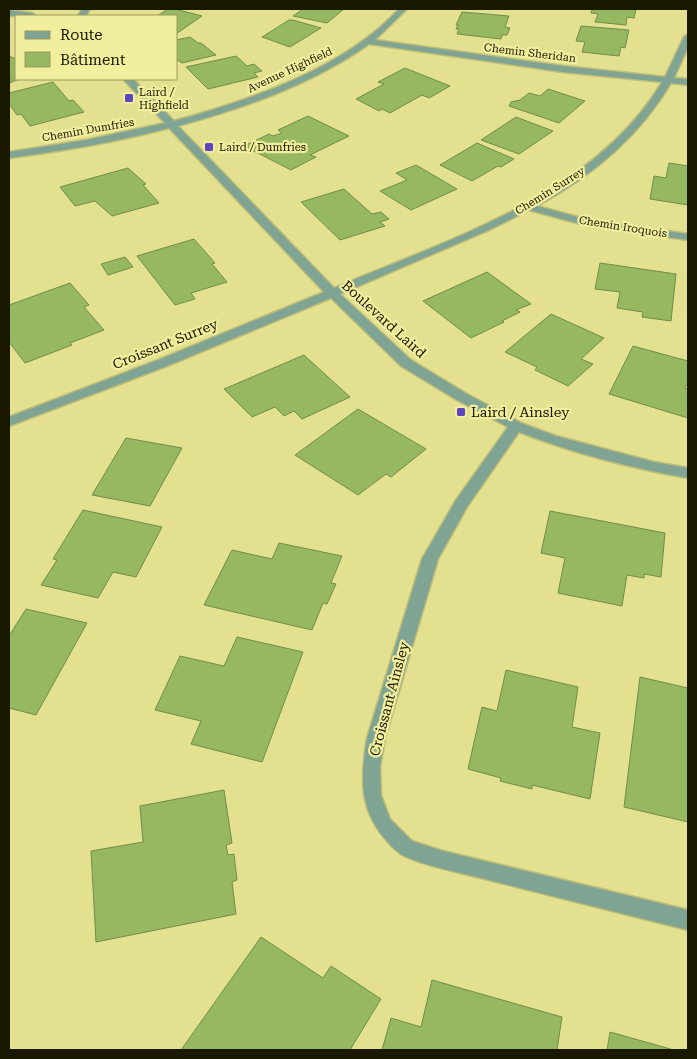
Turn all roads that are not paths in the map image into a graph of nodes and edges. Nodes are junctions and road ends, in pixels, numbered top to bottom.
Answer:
1 (32, 9) edge
2 (403, 9) edge
3 (10, 13) edge
4 (25, 15) edge
5 (688, 37) edge
6 (370, 42) junction
7 (129, 80) edge
8 (668, 80) junction
9 (688, 82) edge
10 (171, 124) junction
11 (9, 155) edge
12 (529, 207) junction
13 (688, 237) edge
14 (332, 293) junction
15 (9, 422) edge
16 (516, 426) junction
17 (688, 473) edge
18 (688, 920) edge

1 - 3 street
2 - 6 street, Avenue Highfield
3 - 4 street
5 - 8 street, Chemin Surrey
6 - 8 street, Chemin Sheridan
6 - 10 street, Avenue Highfield
7 - 10 street, Boulevard Laird
8 - 9 street, Chemin Sheridan
8 - 12 street, Chemin Surrey
10 - 11 street, Chemin Dumfries
10 - 14 street, Boulevard Laird
12 - 13 street, Chemin Iroquois
12 - 14 street, Chemin Surrey
14 - 15 street, Croissant Surrey
14 - 16 street, Boulevard Laird
16 - 17 street, Boulevard Laird
16 - 18 street, Croissant Ainsley

